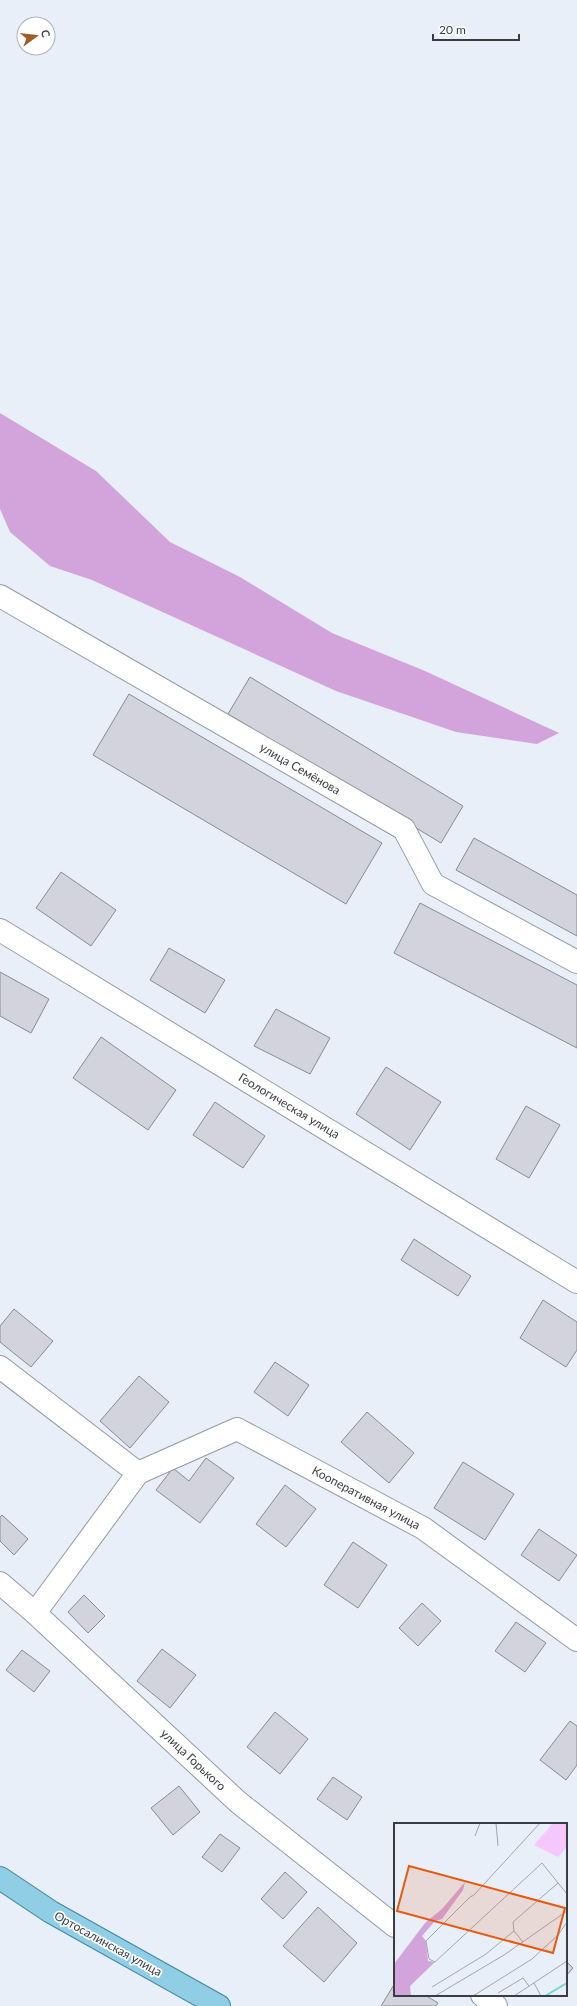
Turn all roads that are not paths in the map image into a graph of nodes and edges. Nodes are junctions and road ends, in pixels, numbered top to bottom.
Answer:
1 (0, 596) edge
2 (0, 930) edge
3 (577, 962) edge
4 (577, 1282) edge
5 (0, 1367) edge
6 (138, 1473) junction
7 (0, 1583) edge
8 (34, 1613) junction
9 (577, 1640) edge
10 (0, 1878) edge
11 (394, 1925) edge
12 (483, 1996) edge
13 (219, 2006) edge
14 (496, 2006) edge

1 - 3 street, улица Семёнова
2 - 4 street, Геологическая улица
5 - 6 street
6 - 8 street, Кооперативная улица
6 - 9 street, Кооперативная улица
7 - 8 street, улица Горького
8 - 11 street, улица Горького
10 - 13 main road, Ортосалинская улица
12 - 14 street

